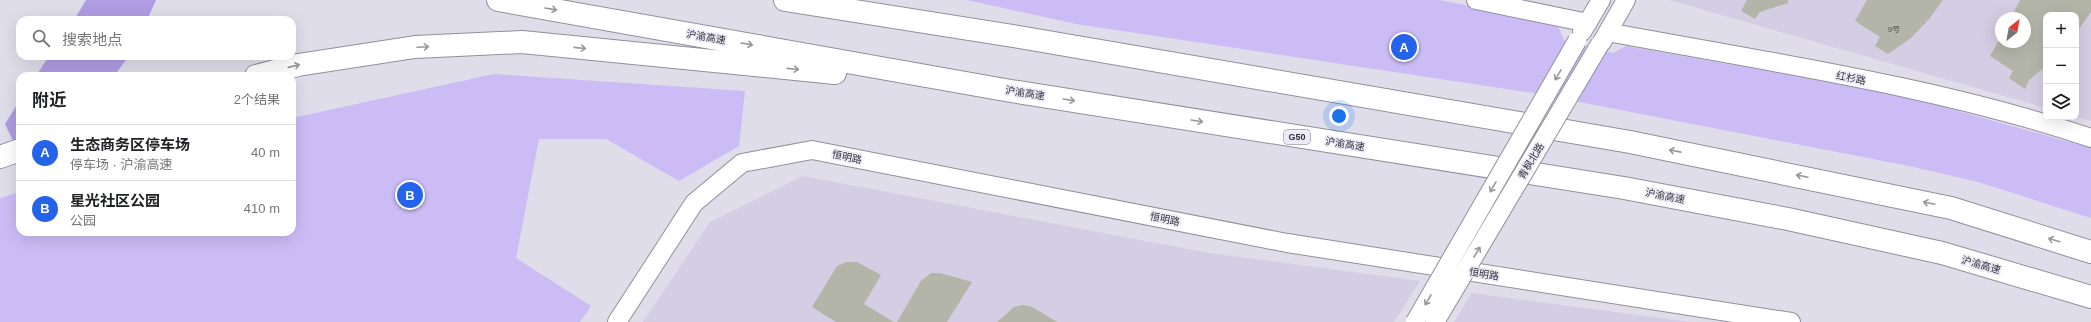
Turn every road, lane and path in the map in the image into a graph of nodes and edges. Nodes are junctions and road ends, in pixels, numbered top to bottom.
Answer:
1 (498, 0) edge
2 (785, 0) edge
3 (879, 0) edge
4 (1476, 0) edge
5 (1601, 0) edge
6 (1626, 0) edge
7 (1588, 23) junction
8 (1019, 37) junction
9 (1604, 38) junction
10 (271, 72) edge
11 (1005, 90) junction
12 (2091, 138) edge
13 (16, 151) edge
14 (0, 157) edge
15 (2091, 252) edge
16 (2091, 297) edge
17 (617, 322) edge
18 (1415, 322) edge
19 (1435, 322) edge
20 (1791, 322) edge

1 -> 11 highway, 沪渝高速 / G50
2 - 8 highway
3 - 8 highway
4 - 7 street
5 - 7 street, 青枫北路
6 - 9 street, 青枫北路
7 -> 18 street, 青枫北路, bridge
15 -> 8 highway
9 - 12 street, 红杉路
19 -> 9 street, 青枫北路, bridge
10 -> 11 highway
11 -> 16 highway, 沪渝高速 / G50
13 - 14 highway
17 - 20 street, 恒明路

